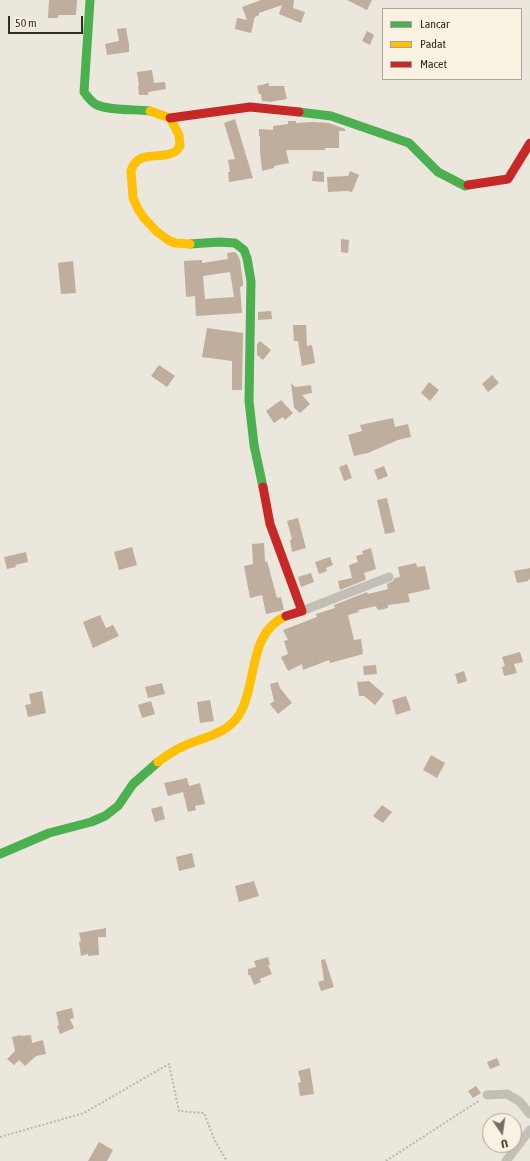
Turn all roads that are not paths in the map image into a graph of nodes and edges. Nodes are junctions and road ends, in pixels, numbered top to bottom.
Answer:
1 (90, 0) edge
2 (170, 118) junction
3 (530, 143) edge
4 (389, 577) dead end
5 (302, 611) junction
6 (0, 854) edge
7 (487, 1095) road end
8 (530, 1114) edge
9 (530, 1130) edge
10 (506, 1161) edge

1 - 2 street
2 - 3 street
2 - 5 street
4 - 5 street
5 - 6 street
7 - 8 street
9 - 10 street

